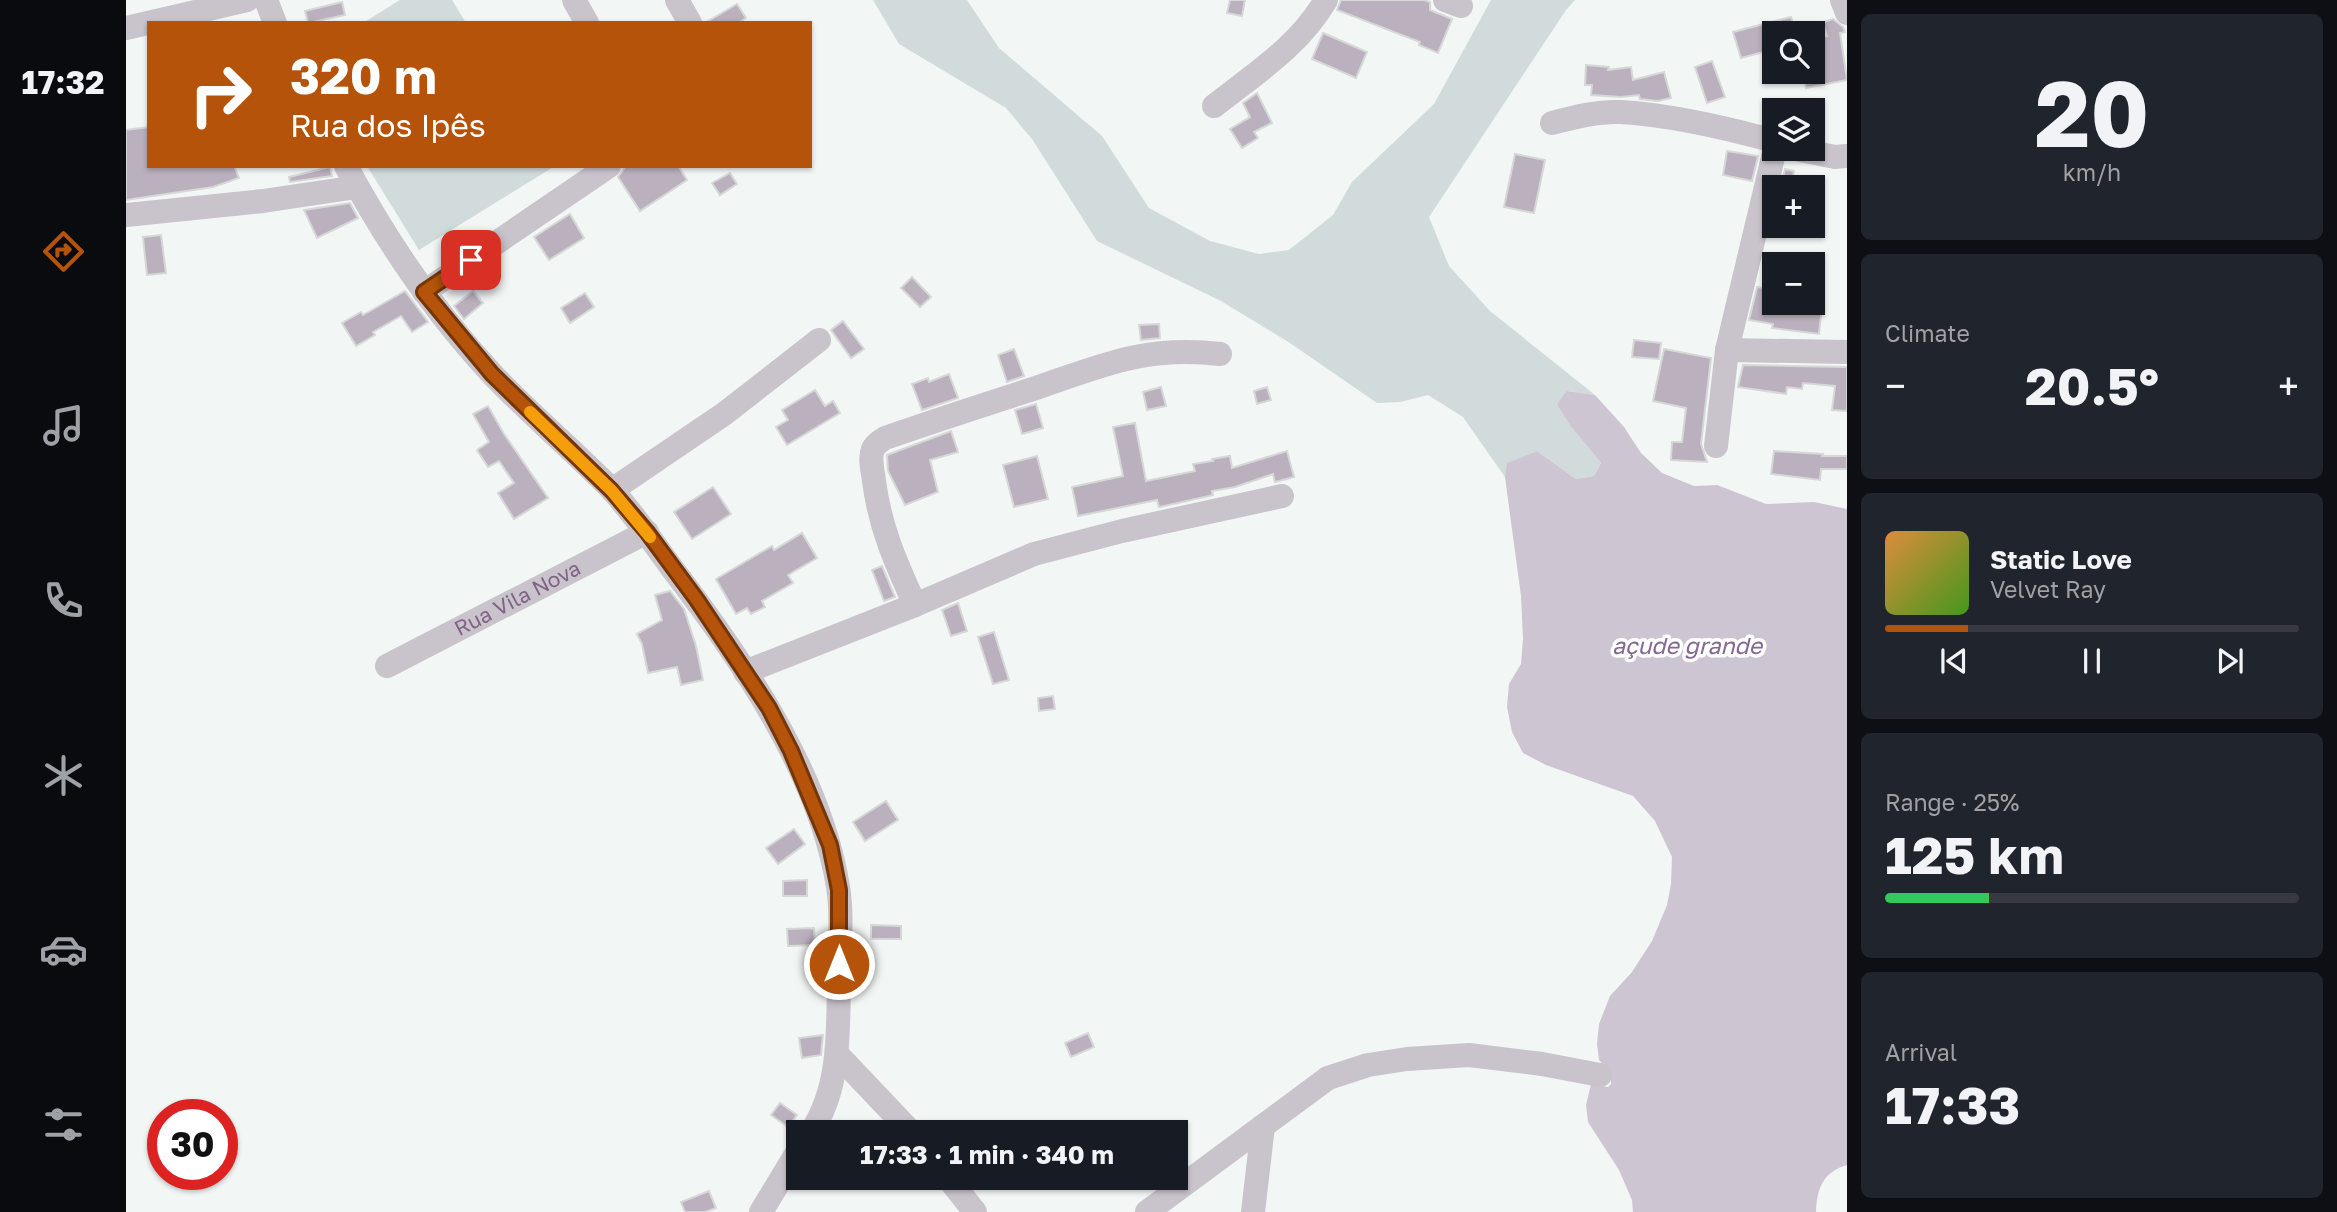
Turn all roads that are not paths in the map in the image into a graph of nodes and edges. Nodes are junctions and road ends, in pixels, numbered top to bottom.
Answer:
1 (247, 0) edge
2 (266, 0) edge
3 (574, 0) edge
4 (677, 0) edge
5 (1325, 0) edge
6 (1842, 0) edge
7 (1847, 13) edge
8 (156, 21) edge
9 (274, 21) edge
10 (586, 21) edge
11 (689, 21) edge
12 (147, 23) edge
13 (126, 28) edge
14 (1214, 106) dead end
15 (1552, 123) dead end
16 (1762, 138) edge
17 (1825, 155) edge
18 (1847, 156) edge
19 (1772, 161) edge
20 (606, 168) edge
21 (352, 177) edge
22 (126, 215) edge
23 (424, 292) junction
24 (819, 340) dead end
25 (1727, 350) junction
26 (1847, 352) edge
27 (1220, 354) dead end
28 (1716, 446) dead end
29 (612, 491) junction
30 (1282, 496) dead end
31 (647, 532) junction
32 (915, 605) junction
33 (387, 666) dead end
34 (745, 672) junction
35 (837, 1054) junction
36 (1600, 1075) dead end
37 (818, 1120) edge
38 (900, 1120) edge
39 (1263, 1126) junction
40 (786, 1171) edge
41 (958, 1190) edge
42 (761, 1212) edge
43 (975, 1212) edge
44 (1147, 1212) edge
45 (1253, 1212) edge

1 - 8 street
2 - 9 street
3 - 10 street
4 - 11 street
5 - 14 street
6 - 7 street
12 - 13 street
15 - 16 street
17 - 18 street
19 - 25 street
20 - 23 street
21 - 22 street
21 - 23 street
23 - 29 street
24 - 29 street
25 - 26 street
25 - 28 street
27 - 32 street
29 - 31 street
30 - 32 street
31 - 33 street, Rua Vila Nova
31 - 34 street
32 - 34 street
34 - 35 street
35 - 37 street
35 - 38 street
36 - 39 street
39 - 44 street
39 - 45 street
40 - 42 street
41 - 43 street

